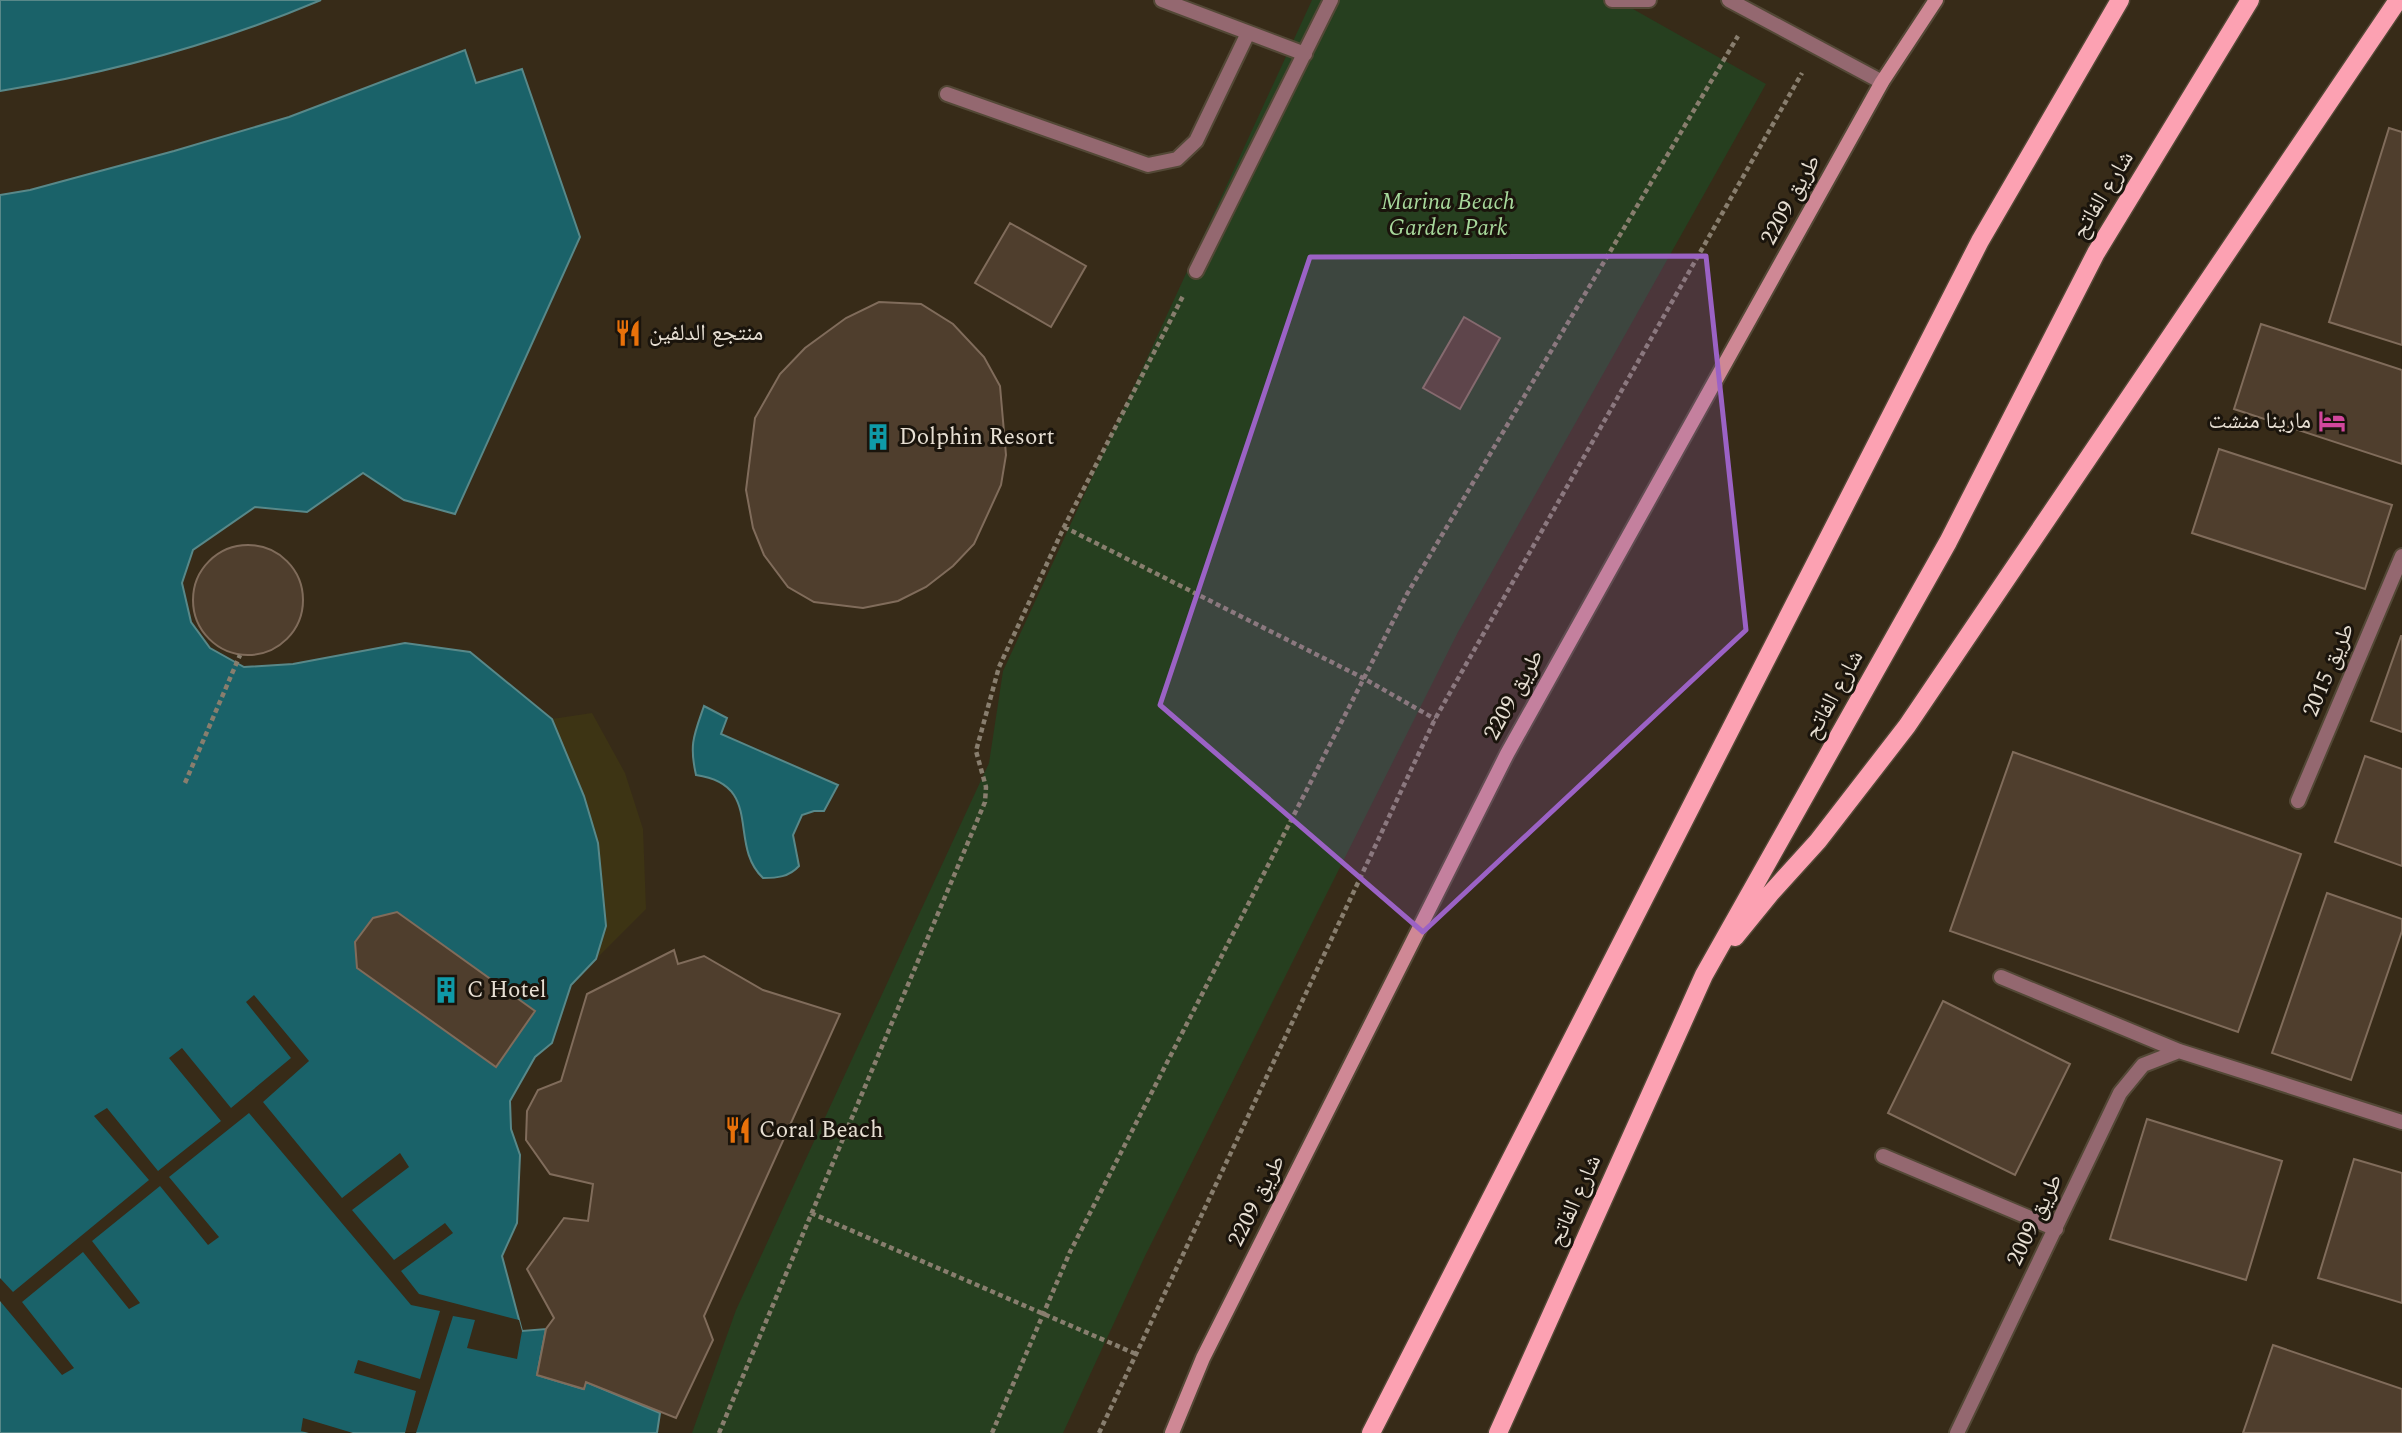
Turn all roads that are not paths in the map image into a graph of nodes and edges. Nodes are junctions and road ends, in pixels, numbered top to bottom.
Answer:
1 (1162, 0) edge
2 (1331, 0) edge
3 (1612, 0) edge
4 (1649, 0) edge
5 (1729, 0) edge
6 (1936, 0) edge
7 (2120, 0) edge
8 (2250, 0) edge
9 (2398, 0) edge
10 (1248, 33) junction
11 (1305, 54) junction
12 (1882, 82) junction
13 (947, 94) dead end
14 (1196, 271) road end
15 (2402, 556) edge
16 (2298, 801) dead end
17 (1704, 975) junction
18 (2001, 977) dead end
19 (2179, 1051) junction
20 (2402, 1122) edge
21 (1883, 1156) dead end
22 (2056, 1229) junction
23 (1172, 1433) edge
24 (1371, 1433) edge
25 (1498, 1433) edge
26 (1957, 1433) edge

1 - 10 street
2 - 11 street
3 - 4 street
5 - 12 street
6 - 12 street, طريق 2209
7 - 24 main road
8 - 17 main road, شارع الفاتح
9 - 17 main road
10 - 11 street
10 - 13 street
11 - 14 street
12 - 23 street, طريق 2209
15 - 16 street, طريق 2015
17 - 25 main road, شارع الفاتح
18 - 19 street
19 - 20 street
19 - 22 street, طريق 2009
21 - 22 street
22 - 26 street, طريق 2009

